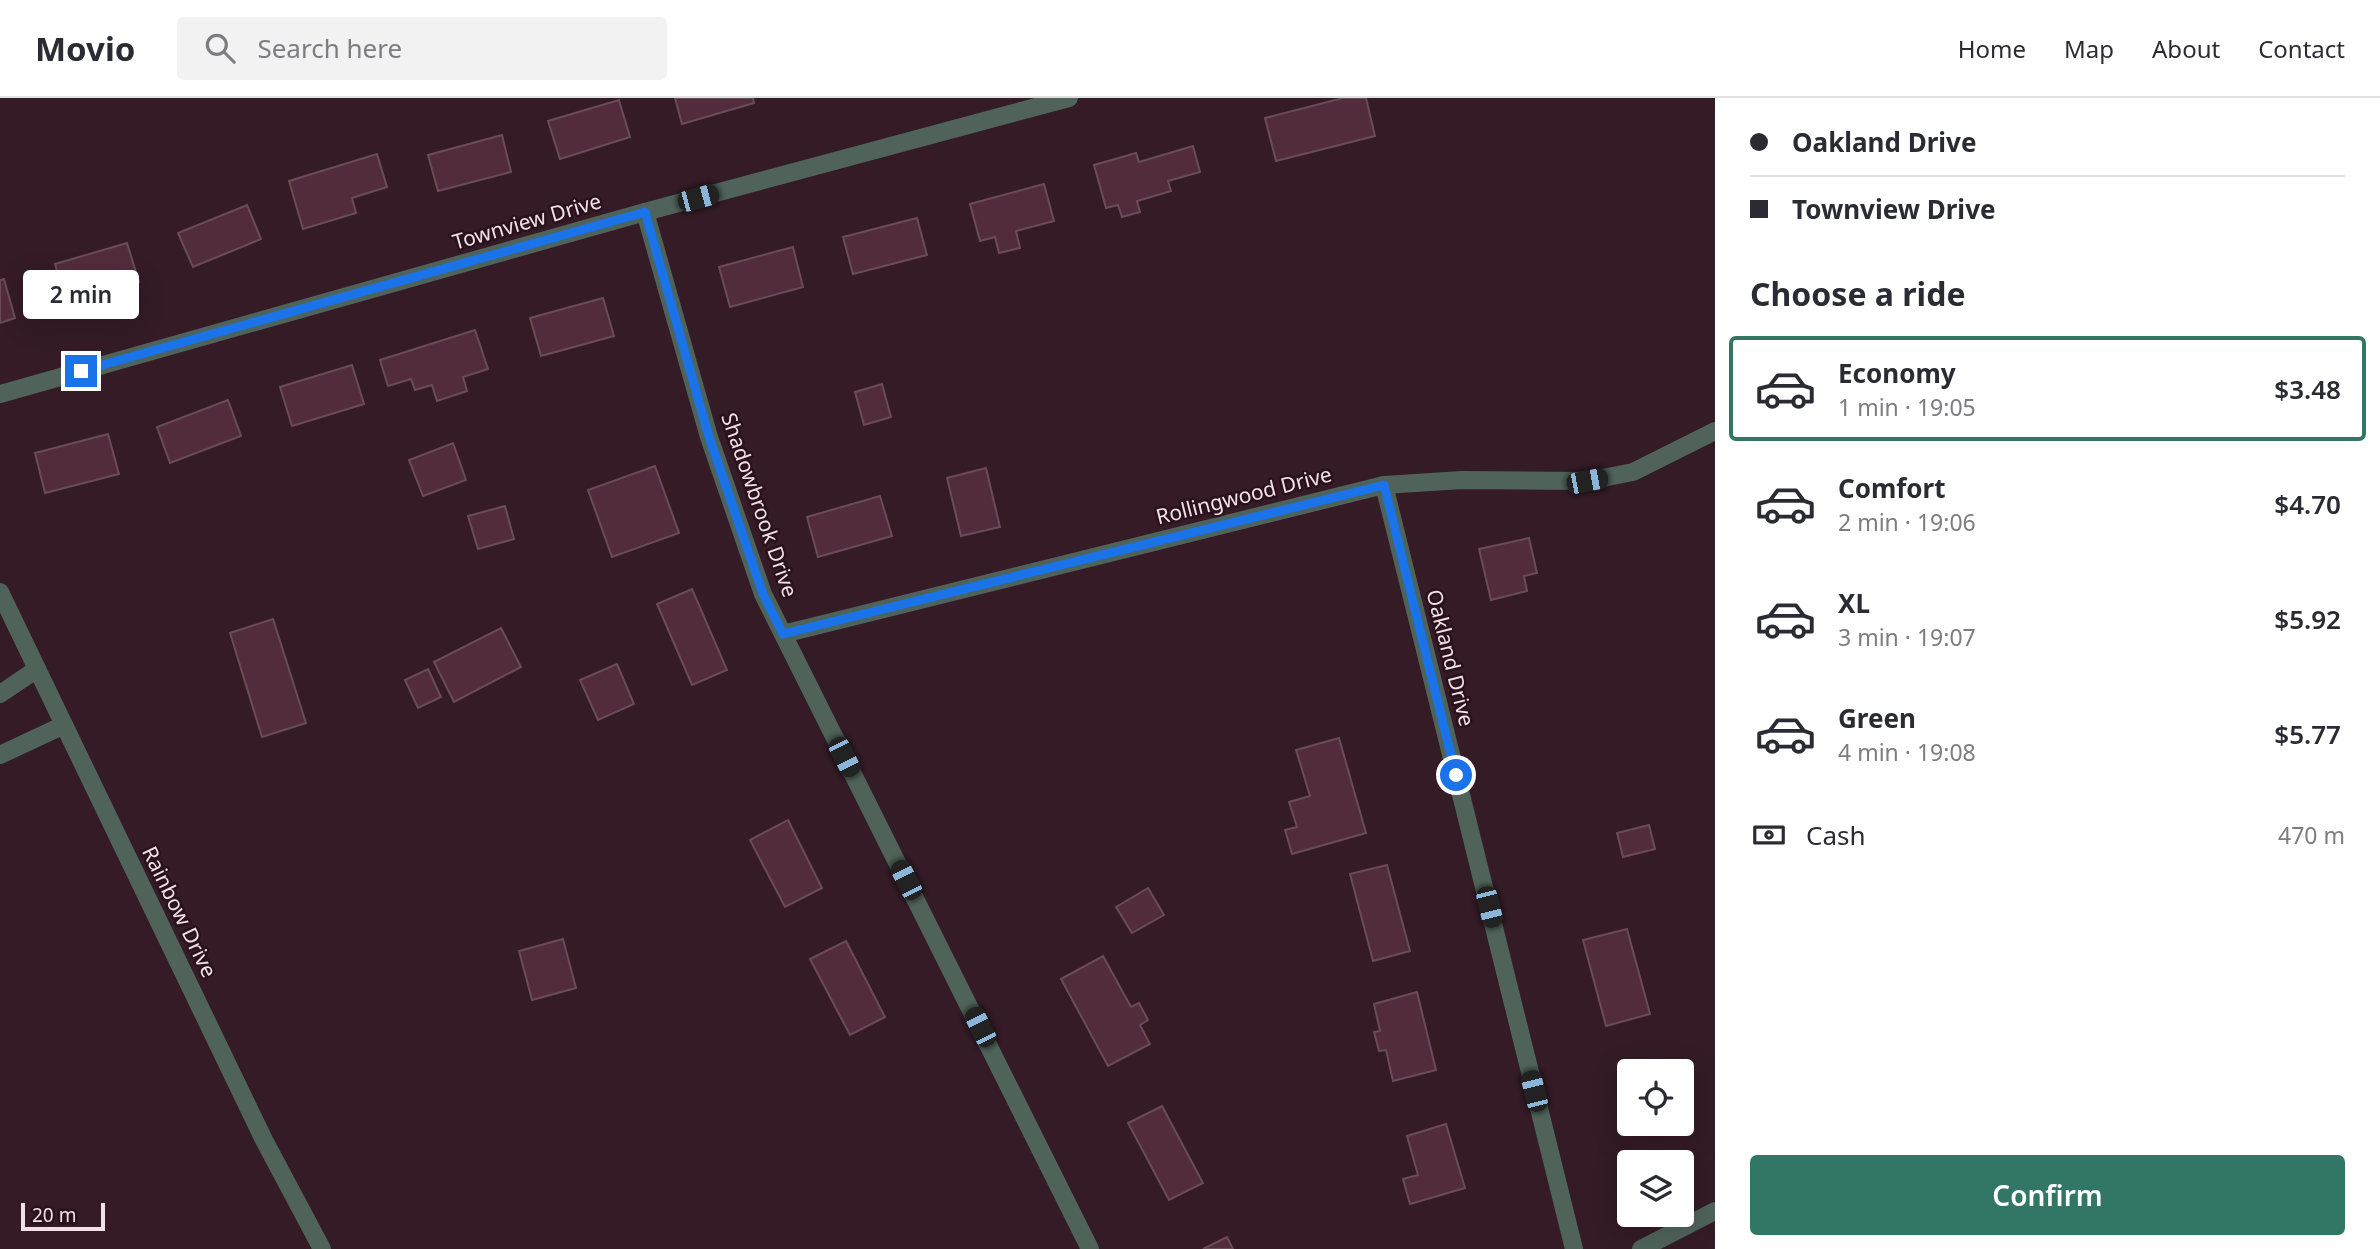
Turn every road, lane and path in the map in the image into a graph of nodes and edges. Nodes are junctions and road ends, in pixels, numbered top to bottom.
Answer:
1 (1069, 98) edge
2 (645, 212) junction
3 (0, 394) edge
4 (1715, 431) edge
5 (1384, 485) junction
6 (0, 592) edge
7 (783, 634) junction
8 (37, 669) junction
9 (0, 694) edge
10 (64, 725) junction
11 (0, 755) edge
12 (1715, 1211) edge
13 (322, 1249) edge
14 (1090, 1249) edge
15 (1573, 1249) edge
16 (1641, 1249) edge

1 - 2 street, Townview Drive
2 - 3 street, Townview Drive
2 - 7 street, Shadowbrook Drive
4 - 5 street, Rollingwood Drive
5 - 7 street, Rollingwood Drive
5 - 15 street, Oakland Drive
6 - 8 street, Rainbow Drive
7 - 14 street, Shadowbrook Drive
8 - 9 street
8 - 10 street, Rainbow Drive
10 - 11 street
10 - 13 street, Rainbow Drive
12 - 16 street

